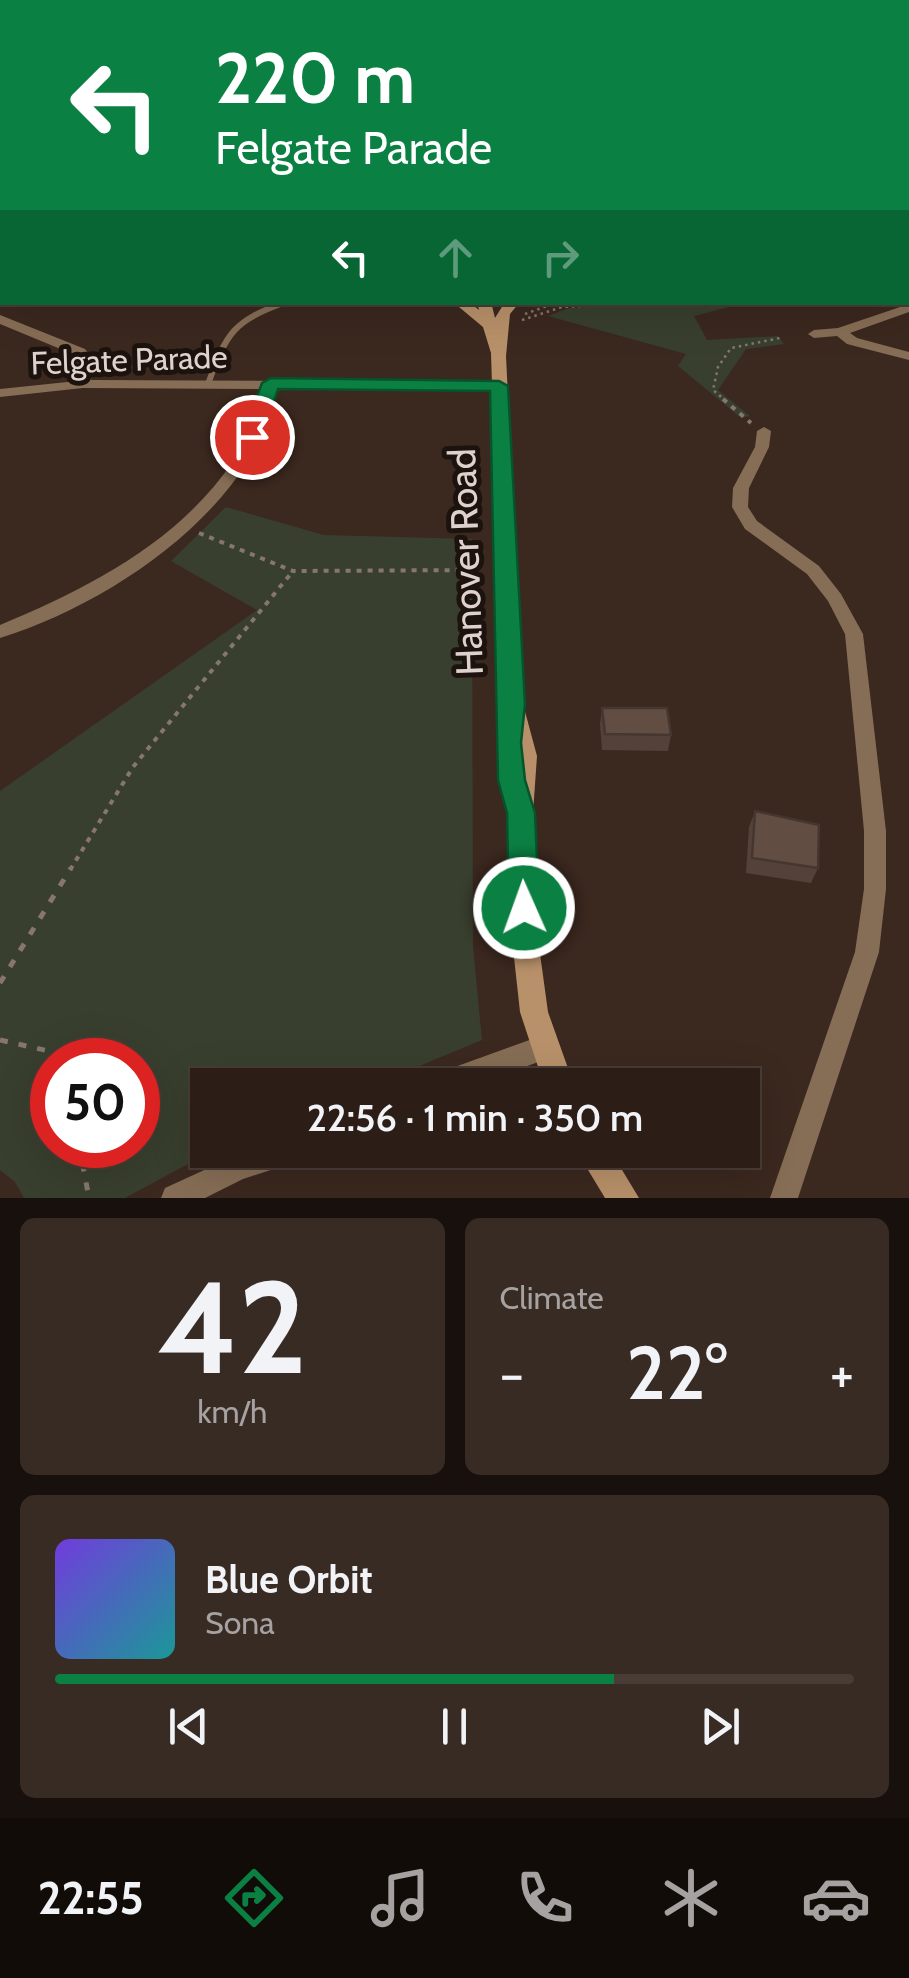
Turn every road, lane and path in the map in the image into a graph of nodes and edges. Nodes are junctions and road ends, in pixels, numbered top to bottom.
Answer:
1 (278, 305) edge
2 (464, 305) edge
3 (485, 305) edge
4 (510, 305) edge
5 (546, 305) edge
6 (603, 305) edge
7 (909, 308) edge
8 (518, 319) dead end
9 (0, 320) edge
10 (527, 321) dead end
11 (488, 324) junction
12 (840, 332) junction
13 (814, 334) dead end
14 (780, 338) dead end
15 (498, 356) junction
16 (909, 356) edge
17 (271, 383) junction
18 (83, 384) junction
19 (208, 384) junction
20 (499, 386) junction
21 (0, 394) edge
22 (764, 430) joint
23 (201, 534) dead end
24 (478, 570) dead end
25 (294, 571) junction
26 (0, 632) edge
27 (0, 983) edge
28 (0, 1040) edge
29 (546, 1047) junction
30 (30, 1049) edge
31 (487, 1068) edge
32 (553, 1068) edge
33 (83, 1168) edge
34 (236, 1168) edge
35 (604, 1168) edge
36 (88, 1198) edge
37 (174, 1198) edge
38 (623, 1198) edge
39 (784, 1198) edge

1 - 19 lane
2 - 11 main road
3 - 11 main road, Hanover Road
4 - 15 main road, Hanover Road
5 - 8 path
6 - 10 path
7 - 12 street
9 - 18 street
11 - 15 main road, Hanover Road
12 - 13 street
12 - 16 street
14 - 22 path
15 - 20 main road, Hanover Road
17 - 19 street, Felgate Parade
17 - 20 street, Felgate Parade
17 - 26 street
18 - 19 street, Felgate Parade
18 - 21 street, Felgate Parade
20 - 29 main road, Hanover Road
22 - 39 street
23 - 25 path
24 - 25 path
25 - 27 path
28 - 30 path
29 - 31 street
29 - 32 main road, Hanover Road
33 - 36 path
34 - 37 street
35 - 38 main road

